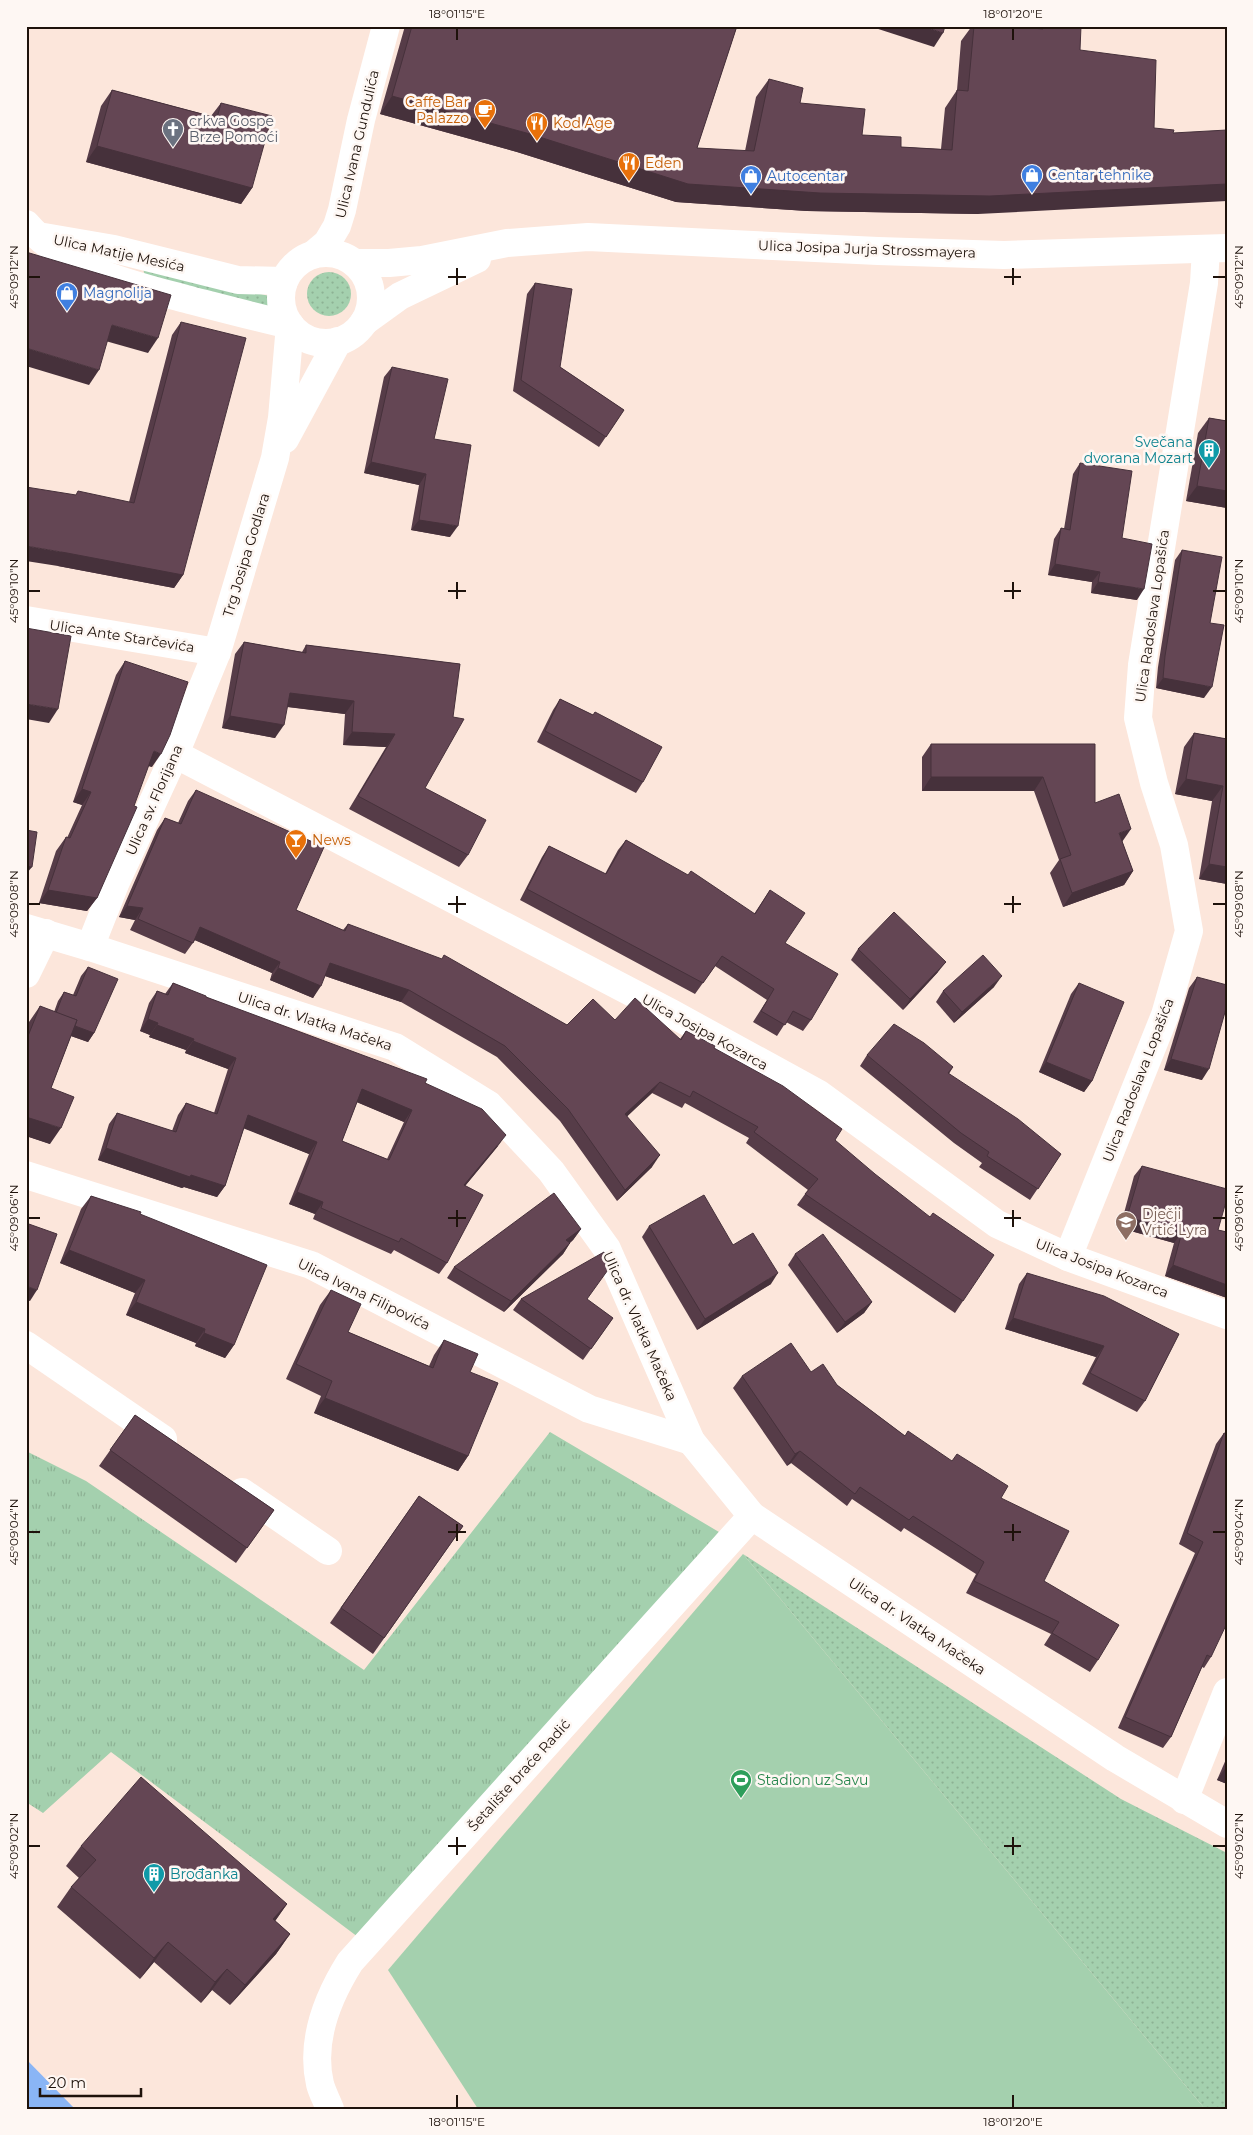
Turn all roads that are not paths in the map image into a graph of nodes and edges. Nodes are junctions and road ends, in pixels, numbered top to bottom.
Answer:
1 (386, 26) edge
2 (31, 230) edge
3 (507, 244) junction
4 (1217, 248) edge
5 (314, 254) junction
6 (355, 263) junction
7 (284, 281) junction
8 (364, 322) junction
9 (290, 325) junction
10 (338, 341) junction
11 (275, 458) junction
12 (26, 620) edge
13 (217, 652) junction
14 (175, 754) junction
15 (36, 931) edge
16 (90, 947) junction
17 (26, 974) edge
18 (26, 1175) edge
19 (1068, 1257) junction
20 (1227, 1315) edge
21 (26, 1345) edge
22 (691, 1441) junction
23 (181, 1451) edge
24 (222, 1479) edge
25 (752, 1516) junction
26 (328, 1551) dead end
27 (1227, 1692) edge
28 (1184, 1800) junction
29 (1227, 1824) edge
30 (330, 2109) edge

1 - 5 street, Ulica Ivana Gundulića
2 - 7 street, Ulica Matije Mesića
2 - 9 street, Ulica Matije Mesića
3 - 4 street, Ulica Josipa Jurja Strossmayera
3 - 6 street
3 - 8 street, Trg Josipa Godlara
4 - 19 street, Ulica Radoslava Lopašića
5 - 6 street
5 - 7 street
6 - 8 street
7 - 9 street, Trg Josipa Godlara
8 - 10 street, Trg Josipa Godlara
9 - 10 street
9 - 11 street, Trg Josipa Godlara
10 - 11 street, Trg Josipa Godlara
11 - 13 street, Trg Josipa Godlara
12 - 13 street, Ulica Ante Starčevića
13 - 14 street, Ulica sv. Florijana
14 - 16 street, Ulica sv. Florijana
14 - 19 street, Ulica Josipa Kozarca
15 - 16 street, Ulica dr. Vlatka Mačeka
15 - 17 street
16 - 22 street, Ulica dr. Vlatka Mačeka
18 - 22 street, Ulica Ivana Filipovića
19 - 20 street, Ulica Josipa Kozarca
21 - 23 street
22 - 25 street, Ulica dr. Vlatka Mačeka
24 - 26 street
25 - 28 street, Ulica dr. Vlatka Mačeka
25 - 30 street, Šetalište braće Radić
27 - 28 street
28 - 29 street, Ulica dr. Vlatka Mačeka

